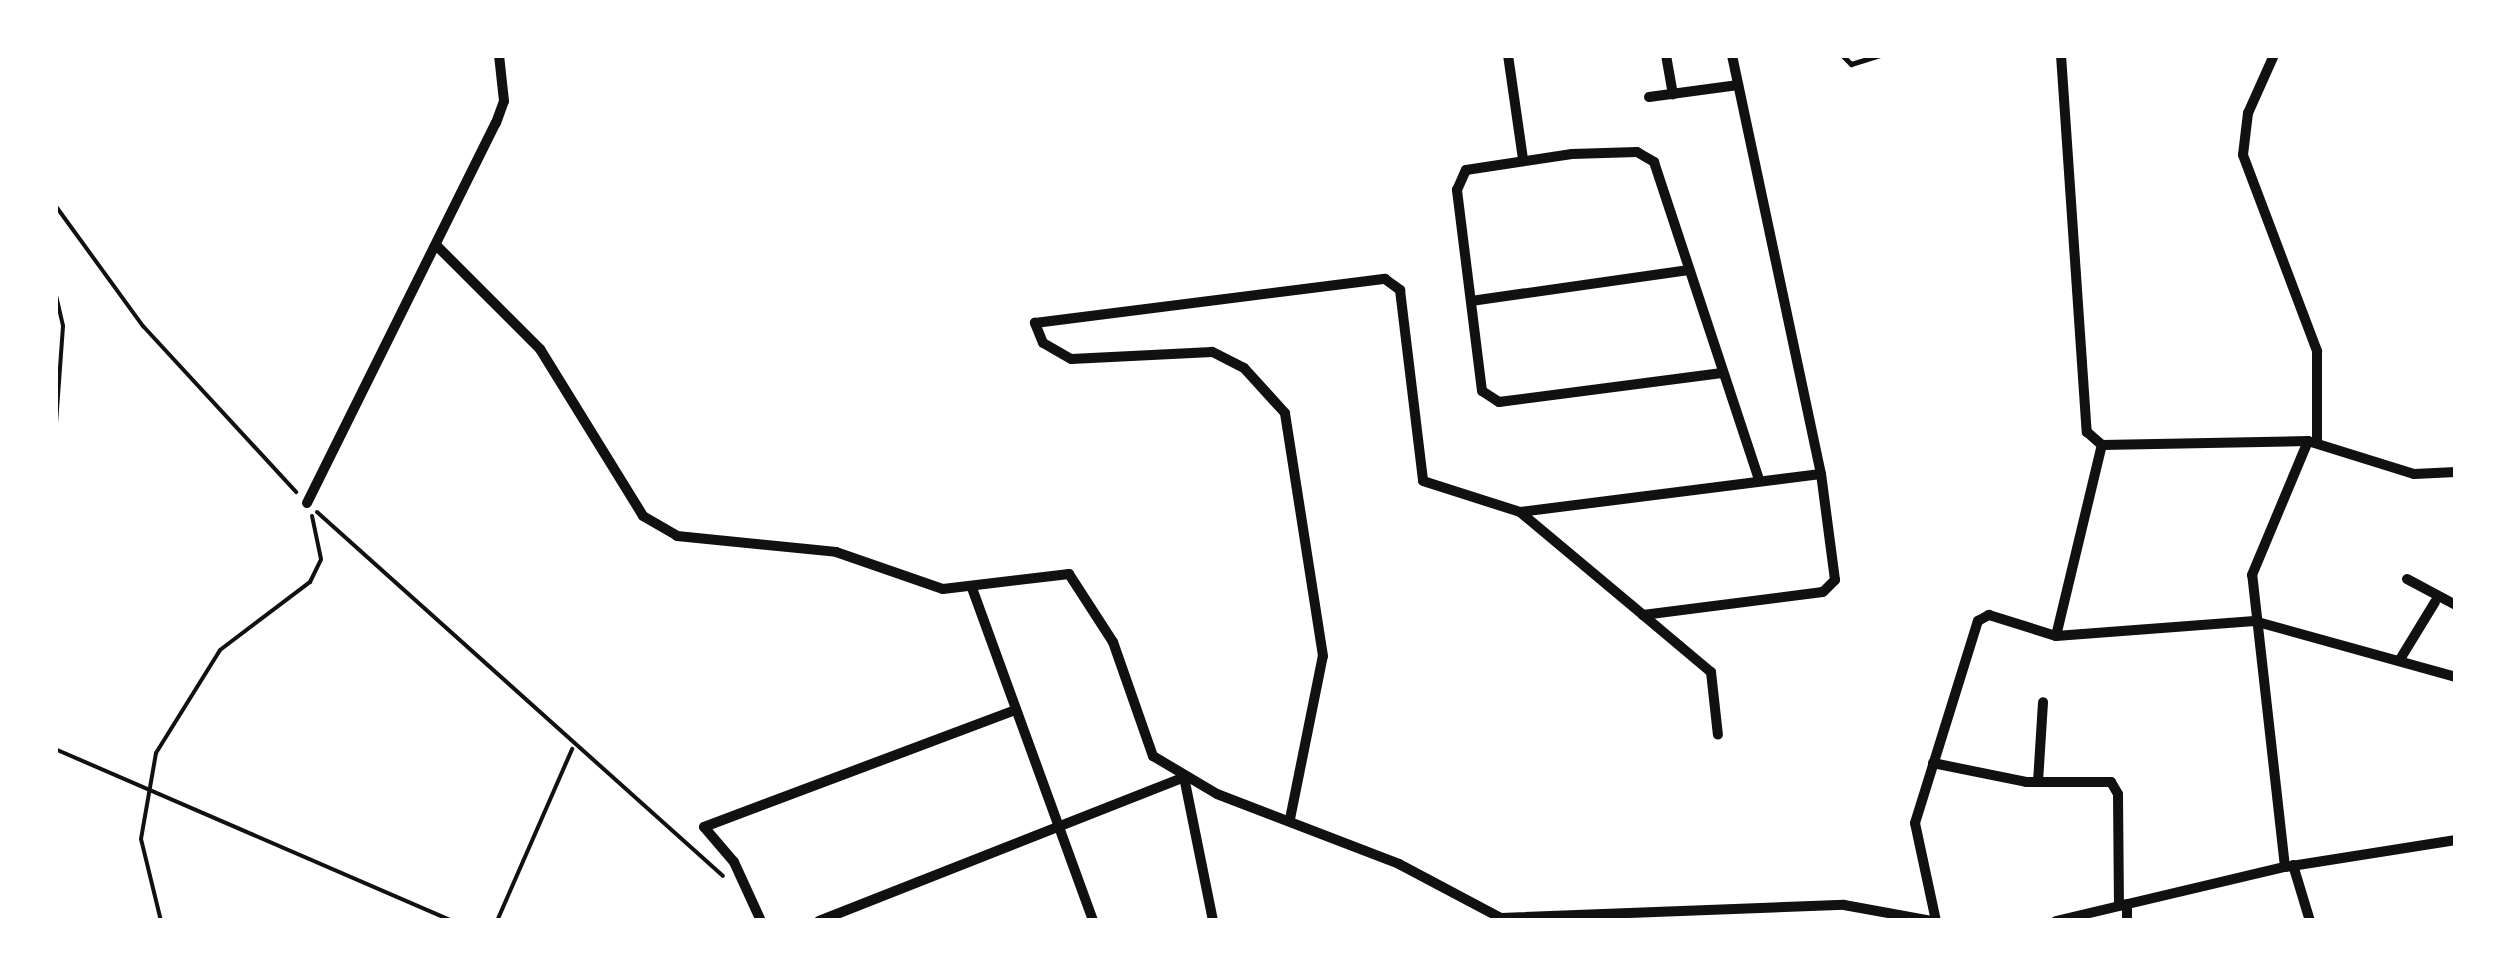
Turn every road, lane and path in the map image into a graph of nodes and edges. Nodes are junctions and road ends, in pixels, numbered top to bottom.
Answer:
1 (499, 55) edge
2 (1508, 55) edge
3 (1666, 55) edge
4 (1732, 55) edge
5 (1842, 55) edge
6 (1882, 55) edge
7 (2062, 55) edge
8 (2274, 55) edge
9 (1738, 85) junction
10 (1674, 94) junction
11 (1649, 97) dead end
12 (1524, 159) junction
13 (55, 205) edge
14 (437, 246) junction
15 (1690, 270) junction
16 (55, 291) edge
17 (1471, 301) junction
18 (1722, 373) junction
19 (55, 438) edge
20 (2312, 442) junction
21 (2102, 445) junction
22 (2456, 472) edge
23 (1821, 474) junction
24 (1760, 480) junction
25 (306, 503) junction
26 (1520, 512) junction
27 (2406, 579) dead end
28 (972, 588) junction
29 (2435, 602) junction
30 (2456, 605) edge
31 (1643, 616) junction
32 (2254, 621) junction
33 (2056, 636) junction
34 (2400, 661) junction
35 (2456, 676) edge
36 (2043, 702) dead end
37 (1016, 710) junction
38 (1718, 734) dead end
39 (55, 749) edge
40 (572, 750) junction
41 (1933, 763) junction
42 (1184, 777) junction
43 (2038, 782) junction
44 (144, 788) junction
45 (1290, 819) junction
46 (1059, 828) junction
47 (2456, 840) edge
48 (2289, 866) junction
49 (728, 889) dead end
50 (2123, 905) junction
51 (1870, 916) edge
52 (1623, 919) edge
53 (161, 921) edge
54 (453, 921) edge
55 (498, 921) edge
56 (761, 921) edge
57 (819, 921) edge
58 (1094, 921) edge
59 (1213, 921) edge
60 (1934, 921) edge
61 (2060, 921) edge
62 (2127, 921) edge
63 (2310, 921) edge

1 - 14 street
2 - 12 street
3 - 10 street
4 - 9 street
5 - 6 lane
7 - 21 street
8 - 20 street
9 - 10 street
9 - 23 street
10 - 11 street
12 - 15 street
12 - 17 street
13 - 25 path
14 - 25 street
14 - 28 street
15 - 17 street
15 - 18 street
16 - 19 path
17 - 18 street
18 - 24 street
20 - 21 street
20 - 22 street
20 - 32 street
21 - 33 street
23 - 24 street
23 - 31 street
24 - 26 street
25 - 40 path
25 - 44 path
26 - 31 street
26 - 45 street
27 - 29 street
28 - 37 street
28 - 42 street
29 - 30 street
29 - 34 street
31 - 38 street
32 - 33 street
32 - 34 street
32 - 48 street
33 - 41 street
34 - 35 street
36 - 43 street
37 - 46 street
37 - 56 street
39 - 44 path
40 - 49 path
40 - 55 path
41 - 43 street
41 - 60 street
42 - 45 street
42 - 46 street
42 - 59 street
43 - 50 street
44 - 53 path
44 - 54 path
45 - 52 street
46 - 57 street
46 - 58 street
47 - 48 street
48 - 50 street
48 - 63 street
50 - 61 street
50 - 62 street
51 - 52 street
51 - 60 street

